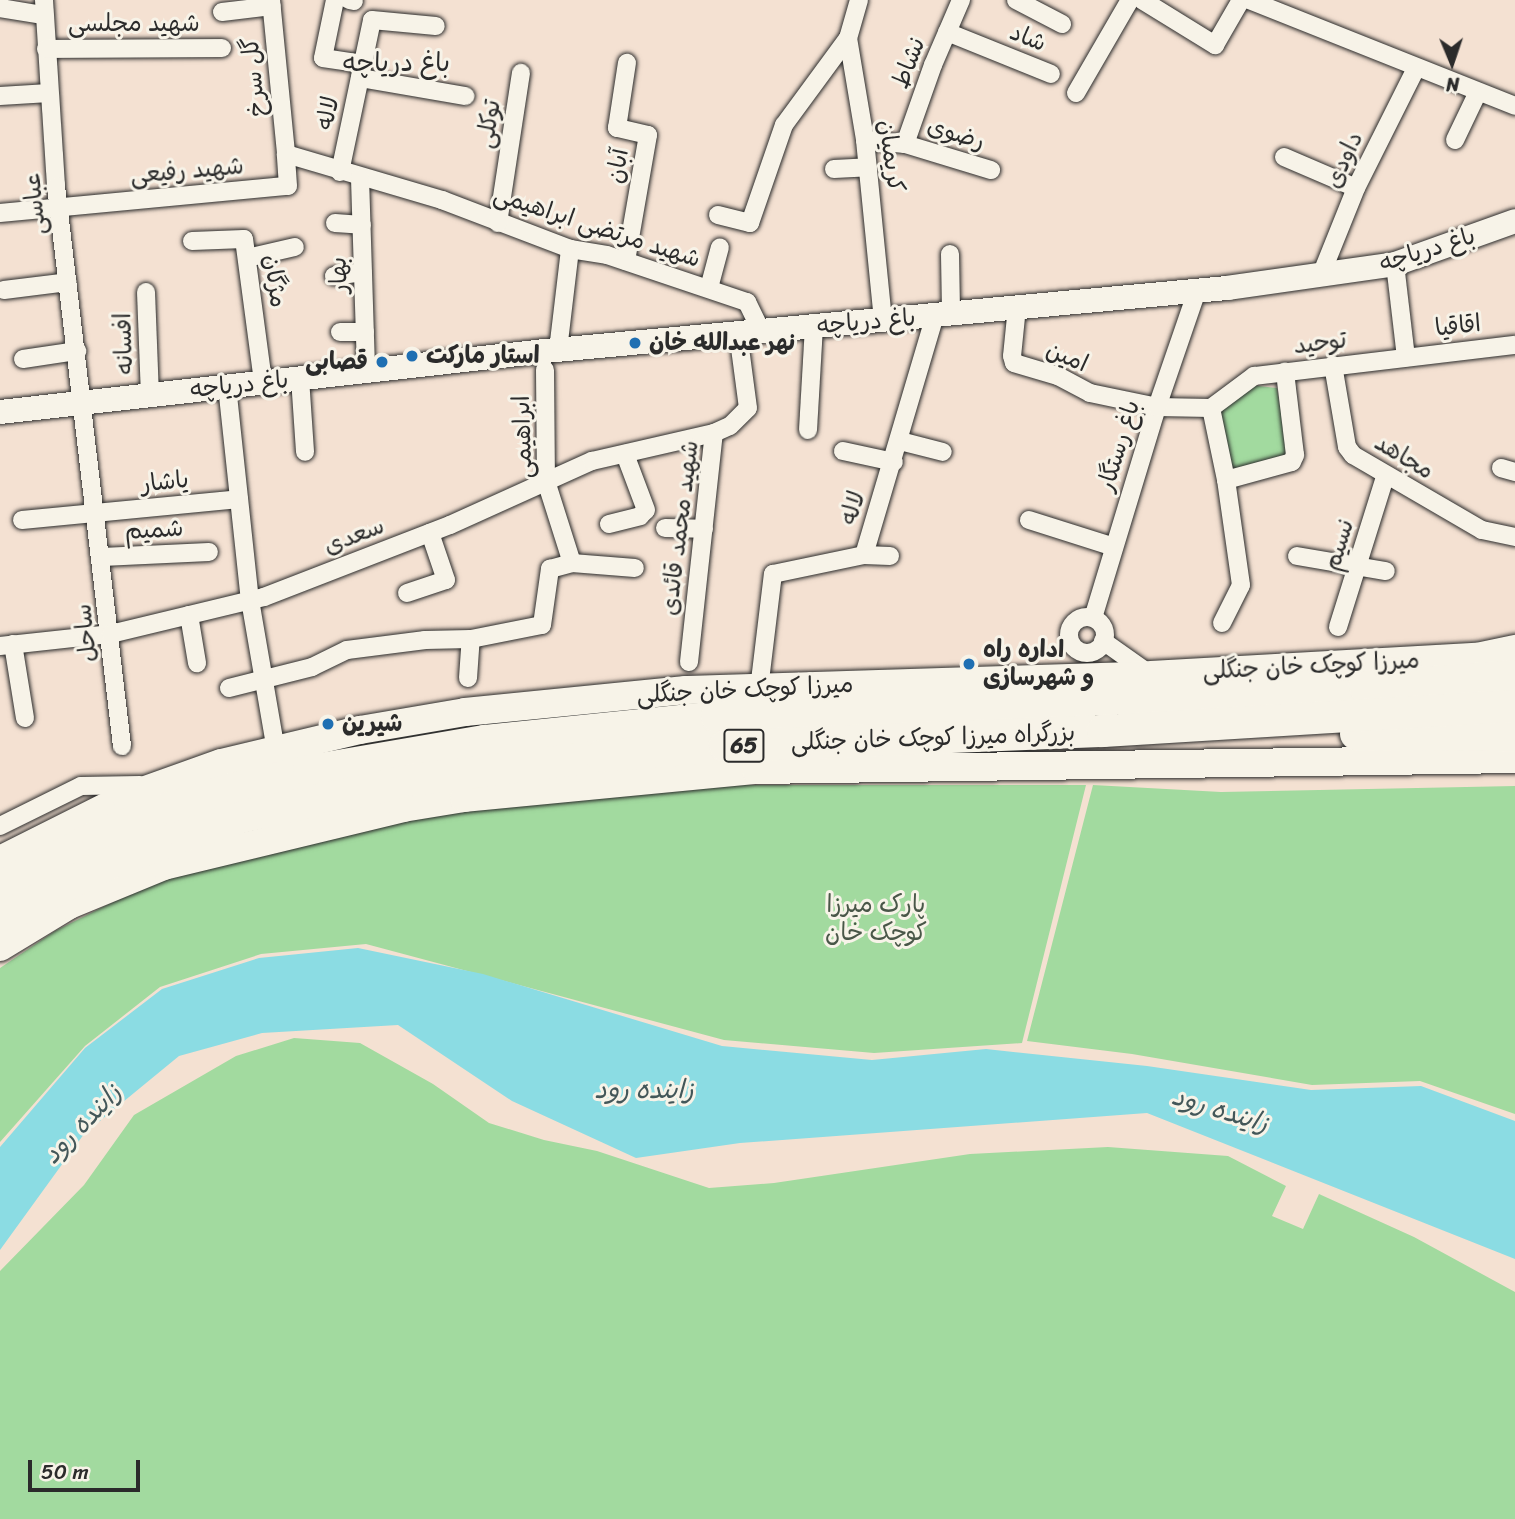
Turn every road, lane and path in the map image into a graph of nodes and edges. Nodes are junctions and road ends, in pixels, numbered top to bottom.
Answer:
1 (335, 0) edge
2 (859, 0) edge
3 (961, 0) edge
4 (1016, 0) edge
5 (1130, 0) edge
6 (1142, 0) edge
7 (1241, 0) edge
8 (1257, 2) edge
9 (271, 3) edge
10 (43, 7) edge
11 (0, 8) edge
12 (222, 12) dead end
13 (1062, 24) dead end
14 (436, 26) dead end
15 (947, 32) junction
16 (848, 37) junction
17 (222, 48) dead end
18 (46, 49) junction
19 (626, 63) dead end
20 (1416, 68) junction
21 (362, 71) junction
22 (522, 74) dead end
23 (1051, 74) dead end
24 (1478, 92) junction
25 (49, 93) junction
26 (1076, 93) dead end
27 (0, 96) edge
28 (465, 96) dead end
29 (1515, 106) edge
30 (865, 140) junction
31 (1455, 141) dead end
32 (905, 144) junction
33 (286, 154) junction
34 (1284, 157) dead end
35 (868, 167) junction
36 (834, 169) dead end
37 (991, 170) dead end
38 (340, 172) junction
39 (360, 178) junction
40 (1356, 188) junction
41 (59, 206) junction
42 (0, 213) edge
43 (719, 215) dead end
44 (1515, 221) edge
45 (335, 223) dead end
46 (498, 223) junction
47 (362, 225) junction
48 (192, 241) dead end
49 (295, 247) dead end
50 (720, 247) dead end
51 (570, 249) junction
52 (950, 254) dead end
53 (247, 258) junction
54 (626, 261) junction
55 (1395, 264) junction
56 (363, 272) junction
57 (1321, 275) junction
58 (334, 276) dead end
59 (68, 282) junction
60 (709, 288) junction
61 (4, 290) dead end
62 (1196, 291) junction
63 (146, 292) dead end
64 (1017, 307) junction
65 (943, 315) junction
66 (883, 320) junction
67 (814, 326) junction
68 (340, 332) dead end
69 (365, 332) junction
70 (749, 332) junction
71 (1515, 345) edge
72 (77, 351) junction
73 (1406, 357) junction
74 (23, 359) dead end
75 (552, 360) junction
76 (1333, 365) junction
77 (366, 371) junction
78 (1285, 372) junction
79 (300, 378) junction
80 (263, 382) junction
81 (227, 386) junction
82 (150, 394) junction
83 (84, 402) junction
84 (1157, 407) junction
85 (1211, 408) junction
86 (0, 412) edge
87 (808, 430) dead end
88 (713, 433) junction
89 (900, 441) junction
90 (843, 451) dead end
91 (305, 452) dead end
92 (943, 452) dead end
93 (625, 454) junction
94 (894, 462) junction
95 (1385, 477) junction
96 (1226, 480) junction
97 (546, 481) junction
98 (239, 499) junction
99 (97, 514) junction
100 (22, 520) dead end
101 (1029, 520) dead end
102 (608, 524) dead end
103 (665, 528) dead end
104 (704, 529) junction
105 (430, 533) junction
106 (1515, 537) edge
107 (1114, 547) junction
108 (209, 552) dead end
109 (864, 555) junction
110 (890, 556) dead end
111 (1297, 556) dead end
112 (102, 557) junction
113 (572, 562) junction
114 (1358, 568) junction
115 (635, 569) dead end
116 (1386, 571) dead end
117 (407, 593) dead end
118 (250, 600) junction
119 (189, 615) junction
120 (1093, 618) junction
121 (1222, 623) dead end
122 (1338, 627) dead end
123 (111, 634) junction
124 (471, 639) junction
125 (1103, 641) junction
126 (7, 645) edge
127 (1515, 649) edge
128 (1079, 650) junction
129 (689, 662) dead end
130 (197, 663) dead end
131 (1515, 663) edge
132 (1151, 675) junction
133 (1515, 676) edge
134 (1056, 677) junction
135 (468, 678) dead end
136 (265, 680) junction
137 (1460, 680) junction
138 (229, 688) dead end
139 (759, 688) junction
140 (1515, 706) edge
141 (25, 718) dead end
142 (1103, 731) junction
143 (1515, 735) edge
144 (122, 746) dead end
145 (276, 750) junction
146 (1515, 759) edge
147 (161, 785) junction
148 (0, 826) edge
149 (0, 860) edge
150 (0, 887) edge
151 (0, 919) edge
152 (0, 947) edge

1 - 21 street, لاله
2 - 16 street, کریمیان
3 - 15 street, نشاط
4 - 13 street
5 - 26 street
6 - 7 street
8 - 20 street
9 - 12 street
9 - 33 street, گل سرخ
10 - 11 street
10 - 18 street, عباسی
14 - 21 street, لاله
15 - 23 street, شاد
15 - 32 street, نشاط
16 - 30 street, کریمیان
16 - 43 street
17 - 18 street, شهید مجلسی
18 - 25 street, عباسی
19 - 54 street, آبان
20 - 24 street
20 - 40 street, داودی
21 - 28 street
21 - 38 street, لاله
22 - 46 street, توکلی
24 - 29 street
24 - 31 street
25 - 27 street
25 - 41 street, عباسی
30 - 32 street, رضوی
30 - 35 street, کریمیان
32 - 37 street, رضوی
33 - 38 street
33 - 41 street, شهید رفیعی
34 - 40 street
35 - 36 street
35 - 66 street, کریمیان
38 - 39 street
39 - 46 street, شهید مرتضی ابراهیمی
39 - 47 street, بهار
40 - 57 street, داودی
41 - 42 street
41 - 59 street, عباسی
44 - 55 street, باغ دریاچه
45 - 47 street
46 - 51 street, شهید مرتضی ابراهیمی
47 - 56 street, بهار
48 - 53 street, مژگان
49 - 53 street
50 - 60 street
51 - 54 street, شهید مرتضی ابراهیمی
51 - 75 street, ابراهیمی
52 - 65 street, لاله
53 - 80 street, مژگان
54 - 60 street, شهید مرتضی ابراهیمی
55 - 57 street, باغ دریاچه
55 - 73 street
56 - 58 street
56 - 69 street, بهار
57 - 62 street, باغ دریاچه
59 - 61 street
59 - 72 street, عباسی
60 - 70 street, شهید مرتضی ابراهیمی
62 - 64 street, باغ دریاچه
62 - 84 street, باغ رستگار
63 - 82 street, افسانه
64 - 65 street, باغ دریاچه
64 - 84 street, امین
65 - 66 street, باغ دریاچه
65 - 89 street, لاله
66 - 67 street, باغ دریاچه
67 - 70 street, باغ دریاچه
67 - 87 street
68 - 69 street
69 - 77 street, بهار
70 - 75 street, باغ دریاچه
70 - 88 street, شهید محمد قائدی
71 - 73 street, اقاقیا
72 - 74 street
72 - 83 street, عباسی
73 - 76 street, توحید
75 - 77 street, باغ دریاچه
75 - 97 street, ابراهیمی
76 - 78 street, توحید
76 - 95 street, مجاهد
77 - 79 street, باغ دریاچه
78 - 85 street, توحید
78 - 96 street
79 - 80 street, باغ دریاچه
79 - 91 street
80 - 81 street, باغ دریاچه
81 - 82 street, باغ دریاچه
81 - 98 street
82 - 83 street, باغ دریاچه
83 - 86 street, باغ دریاچه
83 - 99 street, ساحل
84 - 85 street
84 - 107 street, باغ رستگار
85 - 96 street
88 - 93 street, سعدی
88 - 104 street, شهید محمد قائدی
89 - 92 street
89 - 94 street, لاله
90 - 94 street
93 - 97 street, سعدی
93 - 102 street
94 - 109 street, لاله
95 - 106 street, مجاهد
95 - 114 street, نسیم
96 - 121 street
97 - 105 street, سعدی
97 - 113 street, ابراهیمی
98 - 99 street, یاشار
98 - 118 street
99 - 100 street
99 - 112 street, ساحل
101 - 107 street
103 - 104 street
104 - 129 street, شهید محمد قائدی
105 - 117 street
105 - 118 street, سعدی
107 - 120 street, باغ رستگار
108 - 112 street, شمیم
109 - 110 street
109 - 139 street, لاله
111 - 114 street
112 - 123 street, ساحل
113 - 115 street
113 - 124 street
114 - 116 street
114 - 122 street, نسیم
118 - 119 street, سعدی
118 - 136 street
119 - 123 street, سعدی
119 - 130 street
120 - 125 street
120 - 128 street
123 - 126 street, سعدی
123 - 144 street, ساحل
124 - 135 street
124 - 136 street
125 - 128 street
125 - 132 street
126 - 141 street
127 - 132 main road, میرزا کوچک خان جنگلی
128 - 134 street
131 - 137 highway
132 - 134 main road, میرزا کوچک خان جنگلی
133 - 137 highway, بزرگراه میرزا کوچک خان جنگلی / 65
134 - 139 main road, میرزا کوچک خان جنگلی
136 - 138 street
136 - 145 street
137 - 150 highway, بزرگراه میرزا کوچک خان جنگلی / 65
139 - 145 main road, میرزا کوچک خان جنگلی
140 - 142 highway, بزرگراه میرزا کوچک خان جنگلی / 65
142 - 143 highway
142 - 151 highway, بزرگراه میرزا کوچک خان جنگلی / 65
145 - 147 main road, میرزا کوچک خان جنگلی
146 - 152 main road
147 - 148 street
147 - 149 main road, میرزا کوچک خان جنگلی

